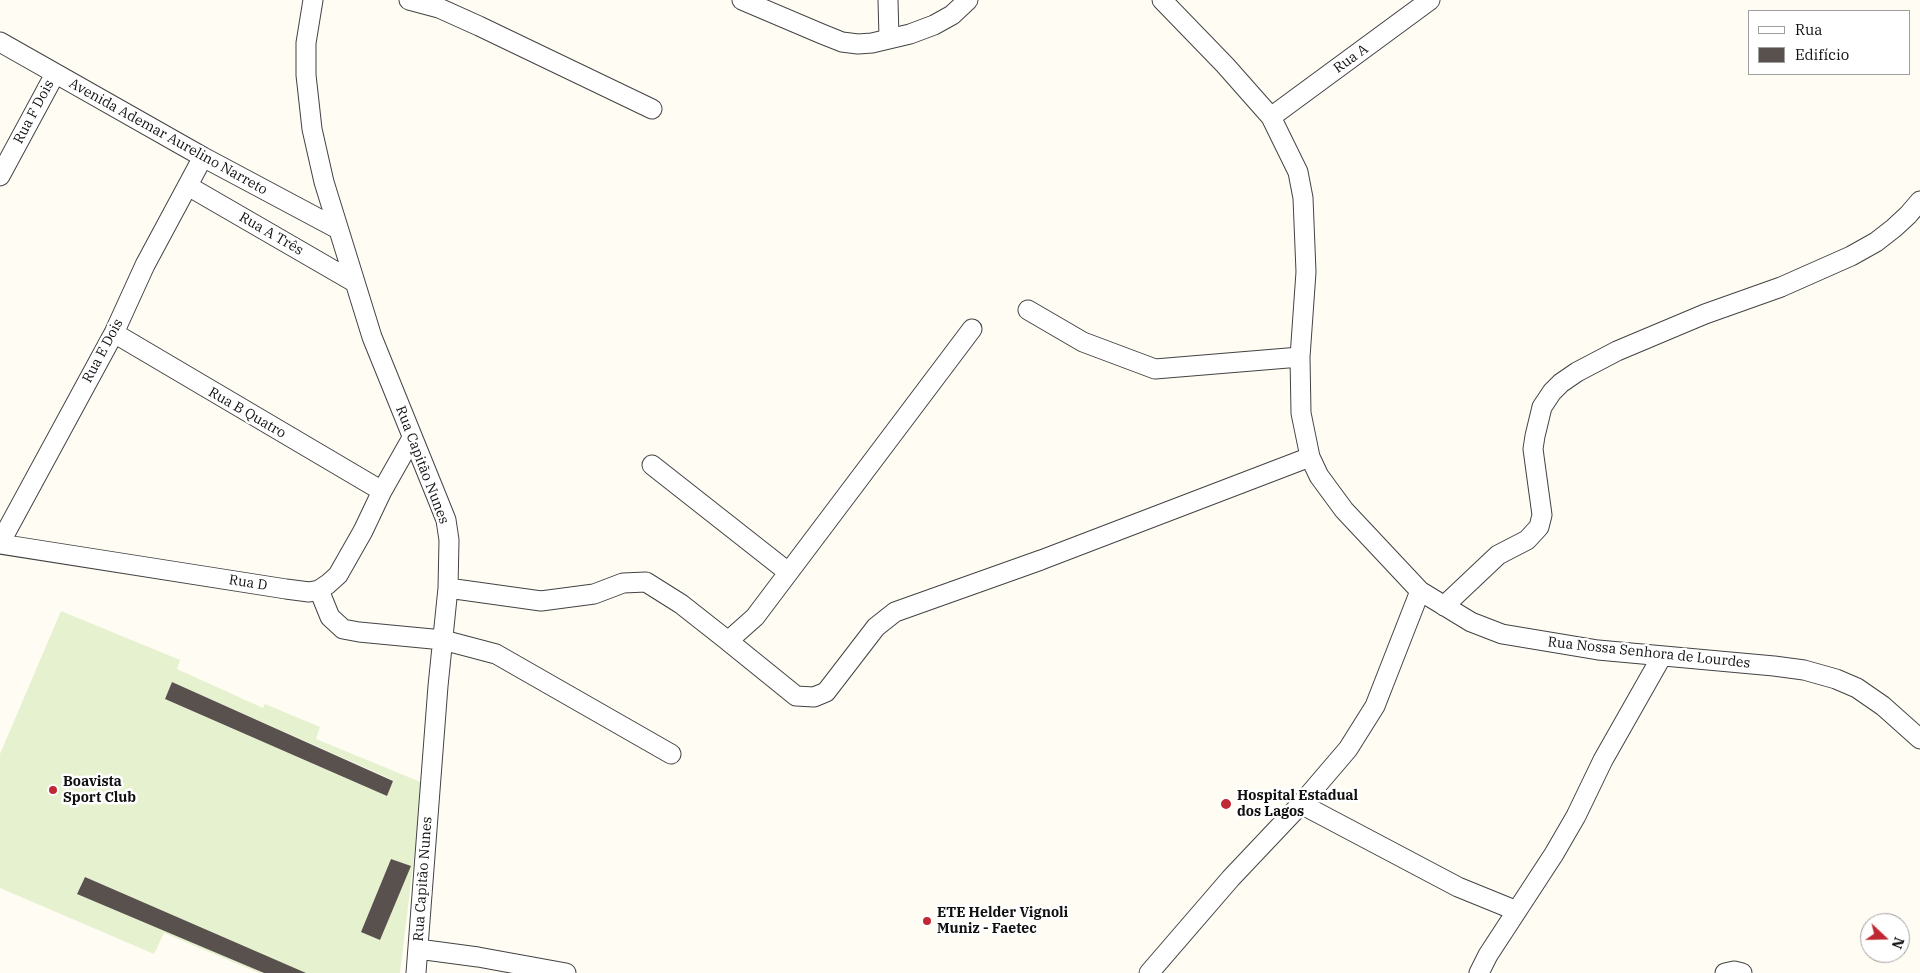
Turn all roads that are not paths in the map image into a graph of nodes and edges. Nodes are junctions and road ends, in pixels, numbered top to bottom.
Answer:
1 (313, 0) edge
2 (409, 0) edge
3 (742, 0) edge
4 (888, 0) edge
5 (968, 0) edge
6 (1162, 0) edge
7 (1430, 0) edge
8 (888, 38) junction
9 (0, 42) edge
10 (55, 74) junction
11 (652, 109) dead end
12 (1271, 117) junction
13 (204, 157) junction
14 (0, 176) edge
15 (188, 186) junction
16 (1920, 201) edge
17 (338, 229) junction
18 (354, 282) junction
19 (1028, 310) dead end
20 (972, 329) dead end
21 (114, 334) junction
22 (1300, 357) junction
23 (412, 438) junction
24 (1310, 457) junction
25 (652, 465) dead end
26 (382, 491) junction
27 (0, 543) edge
28 (788, 572) junction
29 (448, 588) junction
30 (319, 590) junction
31 (1420, 591) junction
32 (1444, 606) junction
33 (443, 640) junction
34 (728, 641) junction
35 (1662, 656) junction
36 (1920, 739) edge
37 (671, 754) dead end
38 (1301, 804) junction
39 (1517, 912) junction
40 (418, 949) junction
41 (416, 973) edge
42 (566, 973) edge
43 (1149, 973) edge
44 (1479, 973) edge
45 (1725, 973) edge
46 (1742, 973) edge

1 - 17 street, Rua Capitão Nunes
2 - 11 street
3 - 8 street
4 - 8 street
5 - 8 street
6 - 12 street, Rua Nossa Senhora de Lourdes
7 - 12 street, Rua A
9 - 10 street, Avenida Ademar Aurelino Narreto
10 - 13 street, Avenida Ademar Aurelino Narreto
10 - 14 street, Rua F Dois
12 - 22 street, Rua Nossa Senhora de Lourdes
13 - 15 street, Rua E Dois
13 - 17 street, Avenida Ademar Aurelino Narreto
15 - 18 street, Rua A Três
15 - 21 street, Rua E Dois
16 - 32 street
17 - 18 street, Rua Capitão Nunes
18 - 23 street, Rua Capitão Nunes
19 - 22 street
20 - 28 street
21 - 26 street, Rua B Quatro
21 - 27 street, Rua E Dois
22 - 24 street, Rua Nossa Senhora de Lourdes
23 - 26 street
23 - 29 street, Rua Capitão Nunes
24 - 31 street, Rua Nossa Senhora de Lourdes
24 - 34 street
25 - 28 street
26 - 30 street
27 - 30 street, Rua D
28 - 34 street
29 - 33 street, Rua Capitão Nunes
29 - 34 street
30 - 33 street
31 - 32 street, Rua Nossa Senhora de Lourdes
31 - 38 street
32 - 35 street, Rua Nossa Senhora de Lourdes
33 - 37 street
33 - 40 street, Rua Capitão Nunes
35 - 36 street, Rua Nossa Senhora de Lourdes
35 - 39 street
38 - 39 street
38 - 43 street
39 - 44 street
40 - 41 street, Rua Capitão Nunes
40 - 42 street
45 - 46 street

